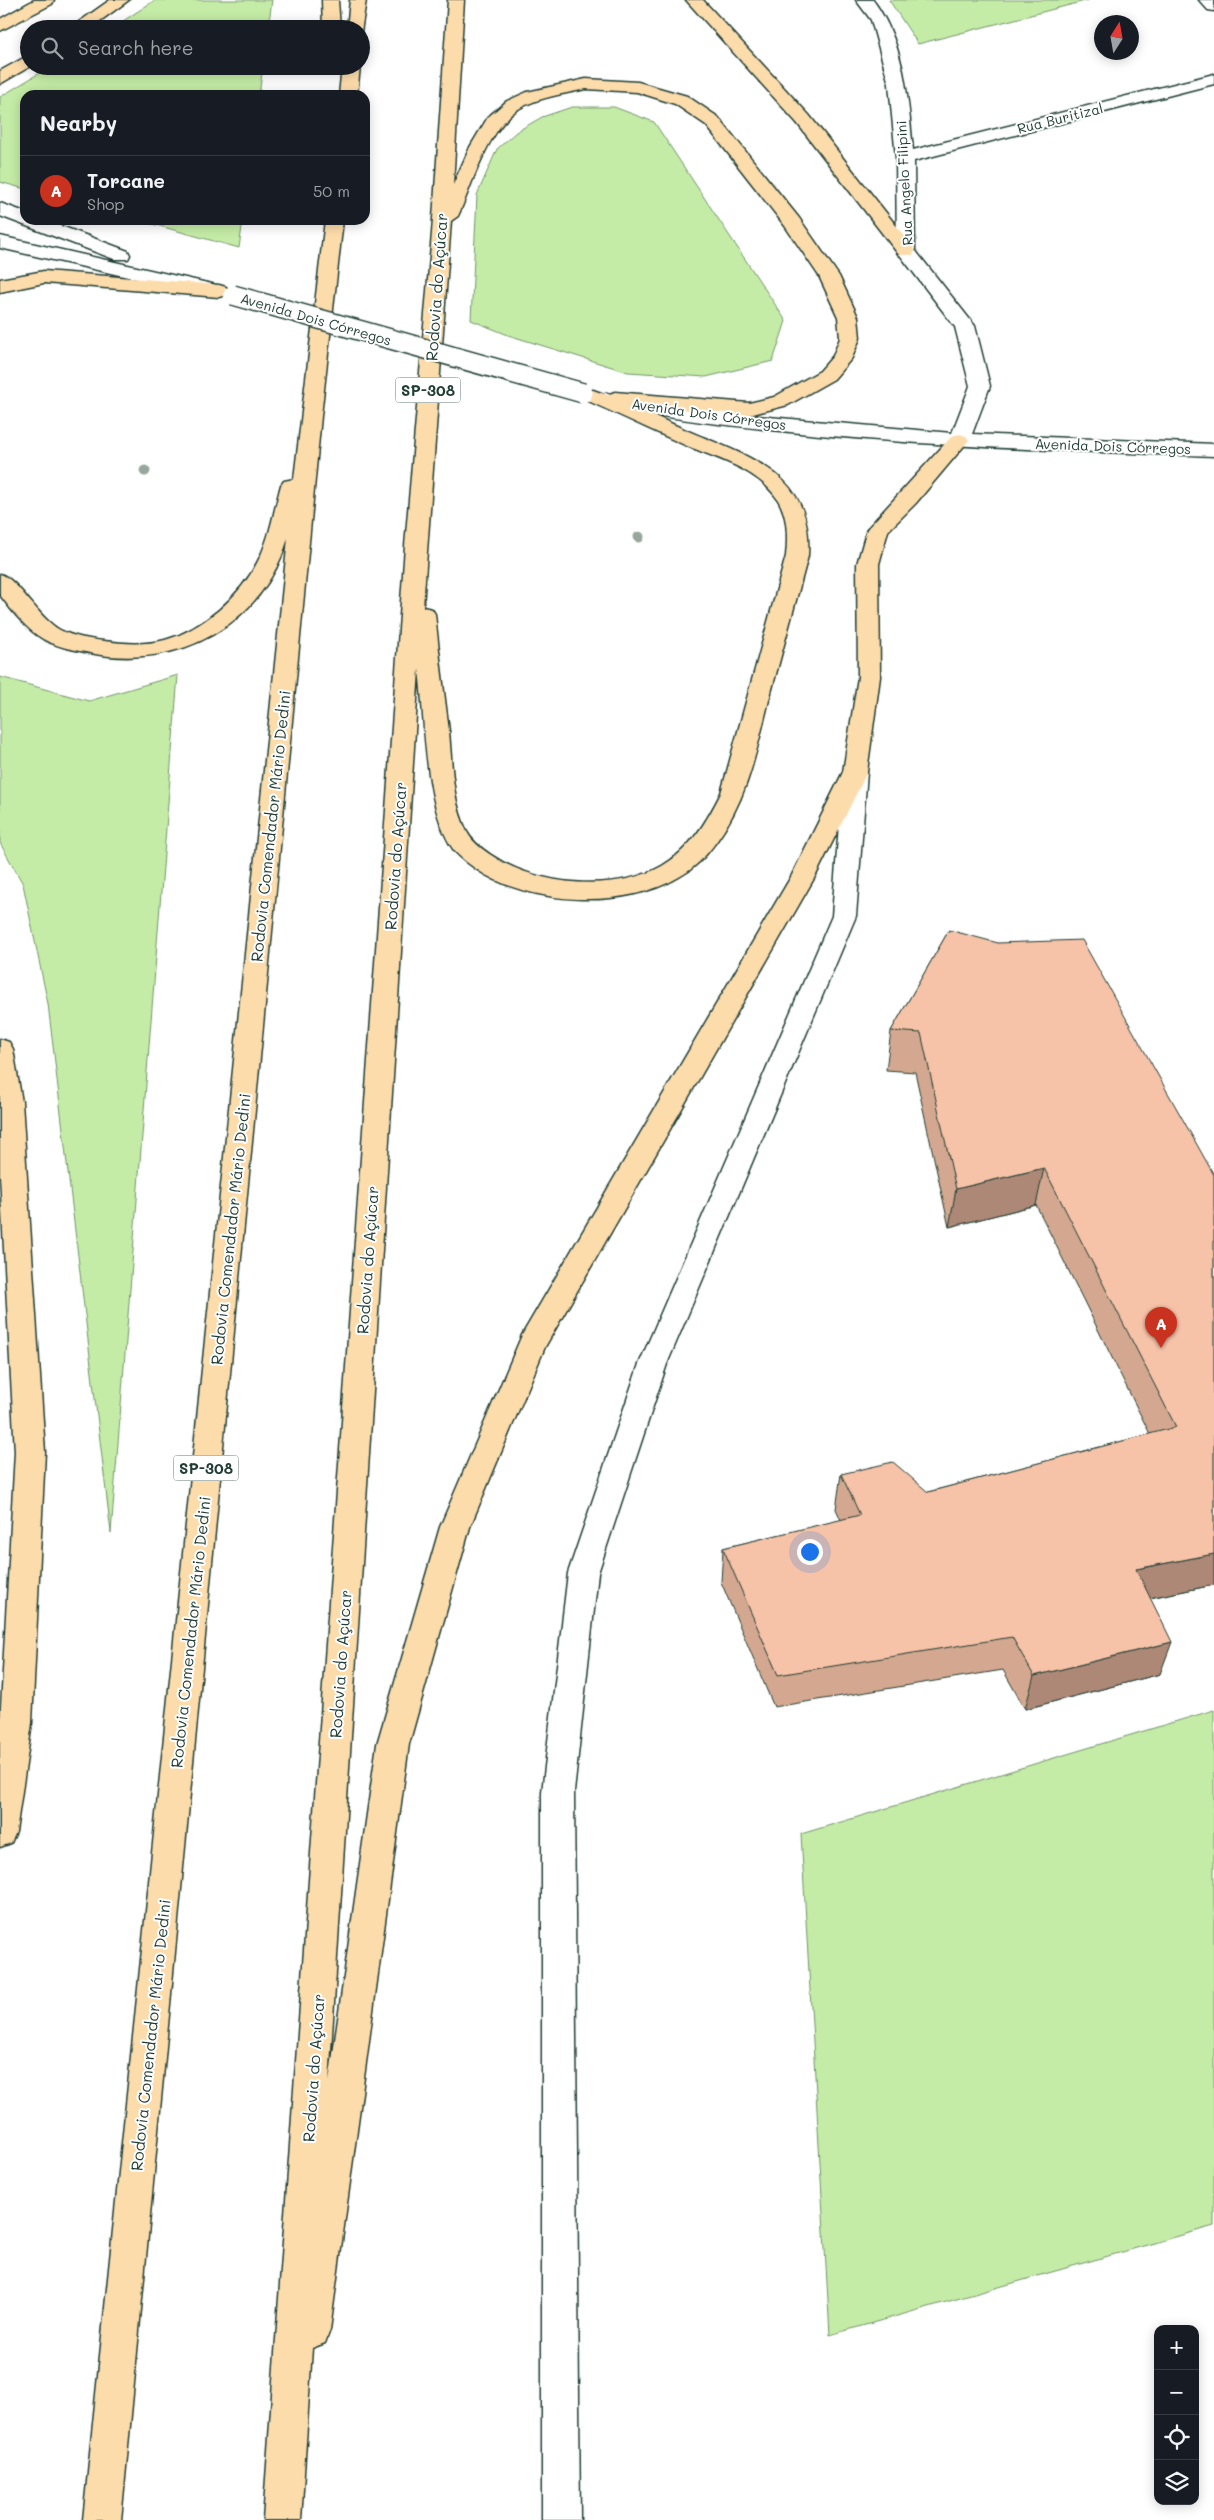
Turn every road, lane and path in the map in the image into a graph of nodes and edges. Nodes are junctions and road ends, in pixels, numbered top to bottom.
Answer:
1 (46, 0) edge
2 (121, 0) edge
3 (330, 0) edge
4 (358, 0) edge
5 (456, 0) edge
6 (694, 0) edge
7 (864, 0) edge
8 (1206, 0) edge
9 (1214, 6) edge
10 (91, 20) edge
11 (331, 20) edge
12 (356, 20) edge
13 (0, 26) edge
14 (20, 66) edge
15 (335, 75) edge
16 (350, 75) edge
17 (1214, 78) edge
18 (0, 79) edge
19 (336, 90) edge
20 (349, 90) edge
21 (905, 158) junction
22 (0, 209) edge
23 (20, 217) edge
24 (42, 225) edge
25 (333, 225) edge
26 (441, 233) junction
27 (0, 242) edge
28 (906, 251) junction
29 (0, 286) edge
30 (226, 293) junction
31 (588, 395) junction
32 (311, 416) junction
33 (959, 440) junction
34 (1214, 450) edge
35 (416, 546) junction
36 (0, 581) edge
37 (855, 772) junction
38 (0, 1049) edge
39 (0, 1832) edge
40 (102, 2520) edge
41 (284, 2520) edge
42 (561, 2520) edge

1 - 13 highway
2 - 10 highway
3 - 11 highway
4 - 12 highway
5 - 26 highway, Rodovia do Açúcar / SP-308
6 - 28 highway
7 - 21 street, Rua Angelo Filipini
8 - 9 street
14 - 18 highway
15 - 19 highway
16 - 20 highway
17 - 21 street, Rua Buritizal
21 - 28 street, Rua Angelo Filipini
22 - 23 street, Avenida Dois Córregos
24 - 30 street, Avenida Dois Córregos
25 - 32 highway, SP-308
26 - 31 highway
26 - 35 highway, Rodovia do Açúcar / SP-308
27 - 30 street, Avenida Dois Córregos
28 - 33 street, Rua Angelo Filipini
29 - 30 highway
30 - 31 street, Avenida Dois Córregos, bridge
31 - 33 street, Avenida Dois Córregos
31 - 35 highway
32 - 36 highway
32 - 40 highway, Rodovia Comendador Mário Dedini / SP-308
33 - 34 street, Avenida Dois Córregos
33 - 37 highway
35 - 41 highway, Rodovia do Açúcar / SP-308
37 - 41 highway
37 - 42 street
38 - 39 highway

